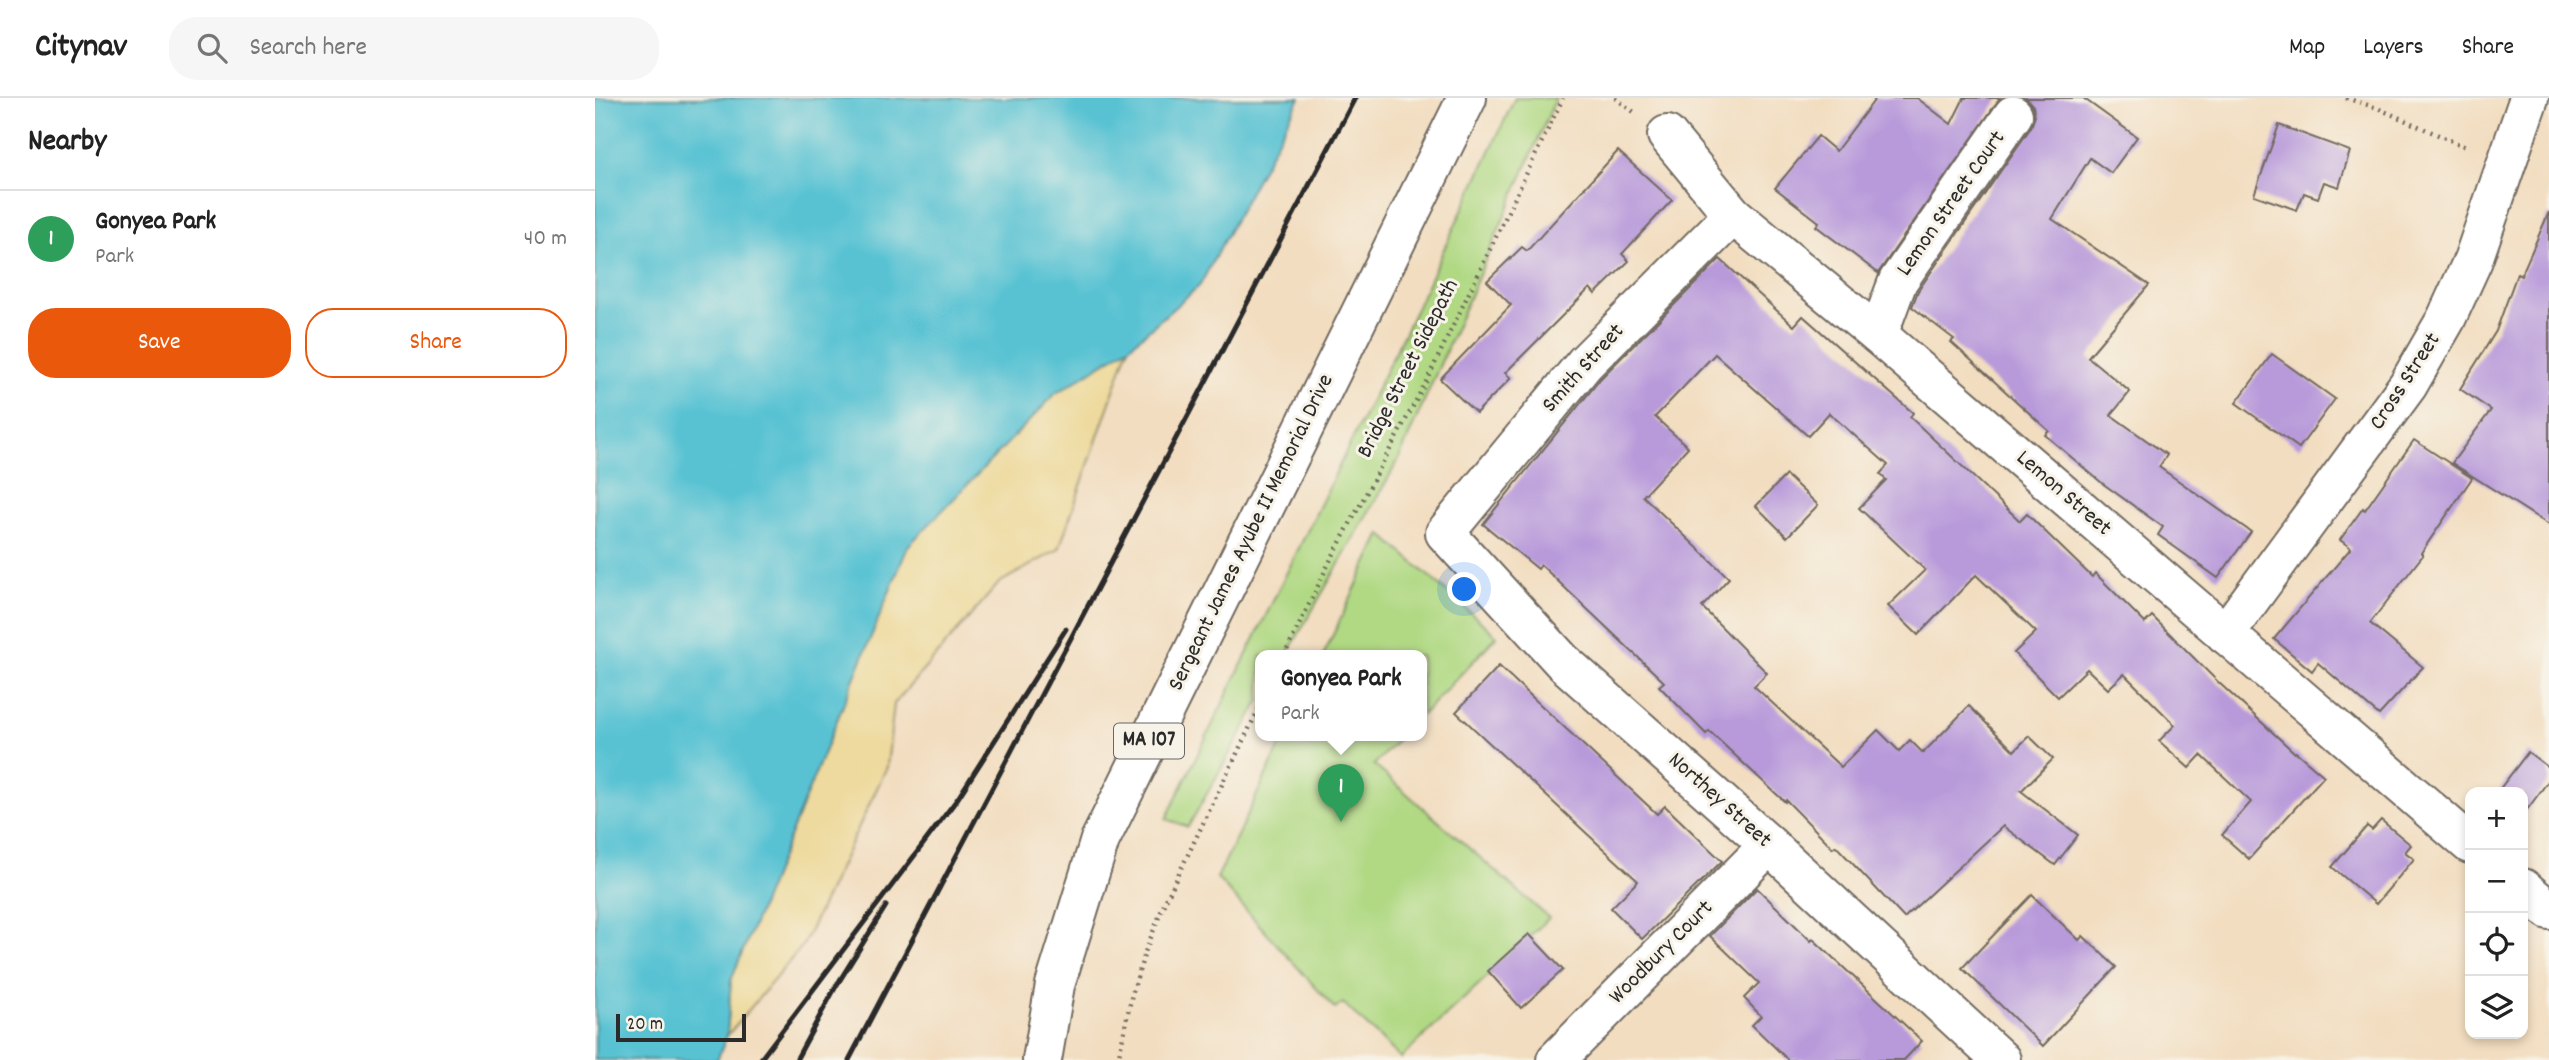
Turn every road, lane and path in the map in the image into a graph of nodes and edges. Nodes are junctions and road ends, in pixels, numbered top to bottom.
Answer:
1 (1467, 98) edge
2 (1563, 98) edge
3 (2346, 98) edge
4 (2529, 98) edge
5 (2013, 115) dead end
6 (1667, 135) dead end
7 (2506, 165) junction
8 (1733, 215) junction
9 (1878, 334) junction
10 (1445, 533) joint
11 (2225, 634) junction
12 (1287, 650) edge
13 (1255, 716) edge
14 (2465, 840) edge
15 (1769, 845) junction
16 (2528, 892) edge
17 (2549, 910) edge
18 (1042, 1060) edge
19 (1118, 1060) edge
20 (1556, 1060) edge
21 (2001, 1060) edge

1 - 18 street, Sergeant James Ayube II Memorial Drive / MA 107
2 - 12 path, Bridge Street Sidepath
3 - 7 path
4 - 7 street, Cross Street
5 - 9 street, Lemon Street Court
6 - 8 street, Lemon Street
7 - 11 street, Cross Street
8 - 9 street, Lemon Street
8 - 10 street, Smith Street
9 - 11 street, Lemon Street
10 - 15 street, Northey Street
11 - 14 street, Lemon Street
13 - 19 path
15 - 20 street, Woodbury Court
15 - 21 street, Northey Street
16 - 17 street

